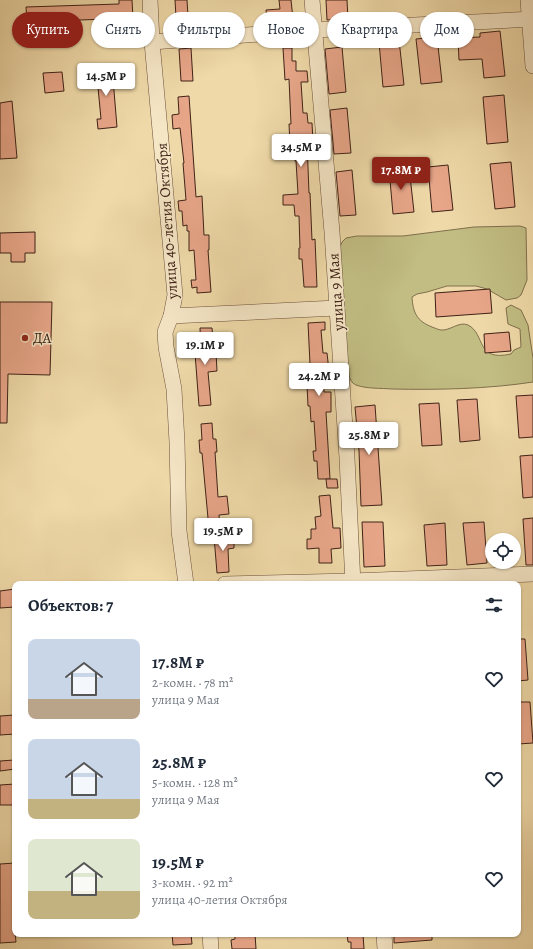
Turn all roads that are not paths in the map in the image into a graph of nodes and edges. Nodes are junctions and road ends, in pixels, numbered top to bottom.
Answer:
1 (150, 0) edge
2 (312, 0) edge
3 (528, 0) edge
4 (151, 12) edge
5 (313, 12) edge
6 (531, 20) edge
7 (319, 30) edge
8 (253, 35) edge
9 (155, 42) edge
10 (153, 48) edge
11 (315, 48) edge
12 (533, 66) edge
13 (337, 308) junction
14 (171, 316) junction
15 (533, 574) edge
16 (186, 581) edge
17 (352, 581) edge
18 (392, 581) edge
19 (210, 937) edge
20 (384, 937) edge
21 (211, 949) edge
22 (385, 949) edge

1 - 4 street, улица 40-летия Октября
2 - 5 street, улица 9 Мая
3 - 6 street
6 - 7 street
6 - 12 street
8 - 9 street
10 - 14 street, улица 40-летия Октября
11 - 13 street, улица 9 Мая
13 - 14 street
13 - 17 street, улица 9 Мая
14 - 16 street, улица 40-летия Октября
15 - 18 street
19 - 21 street
20 - 22 street

